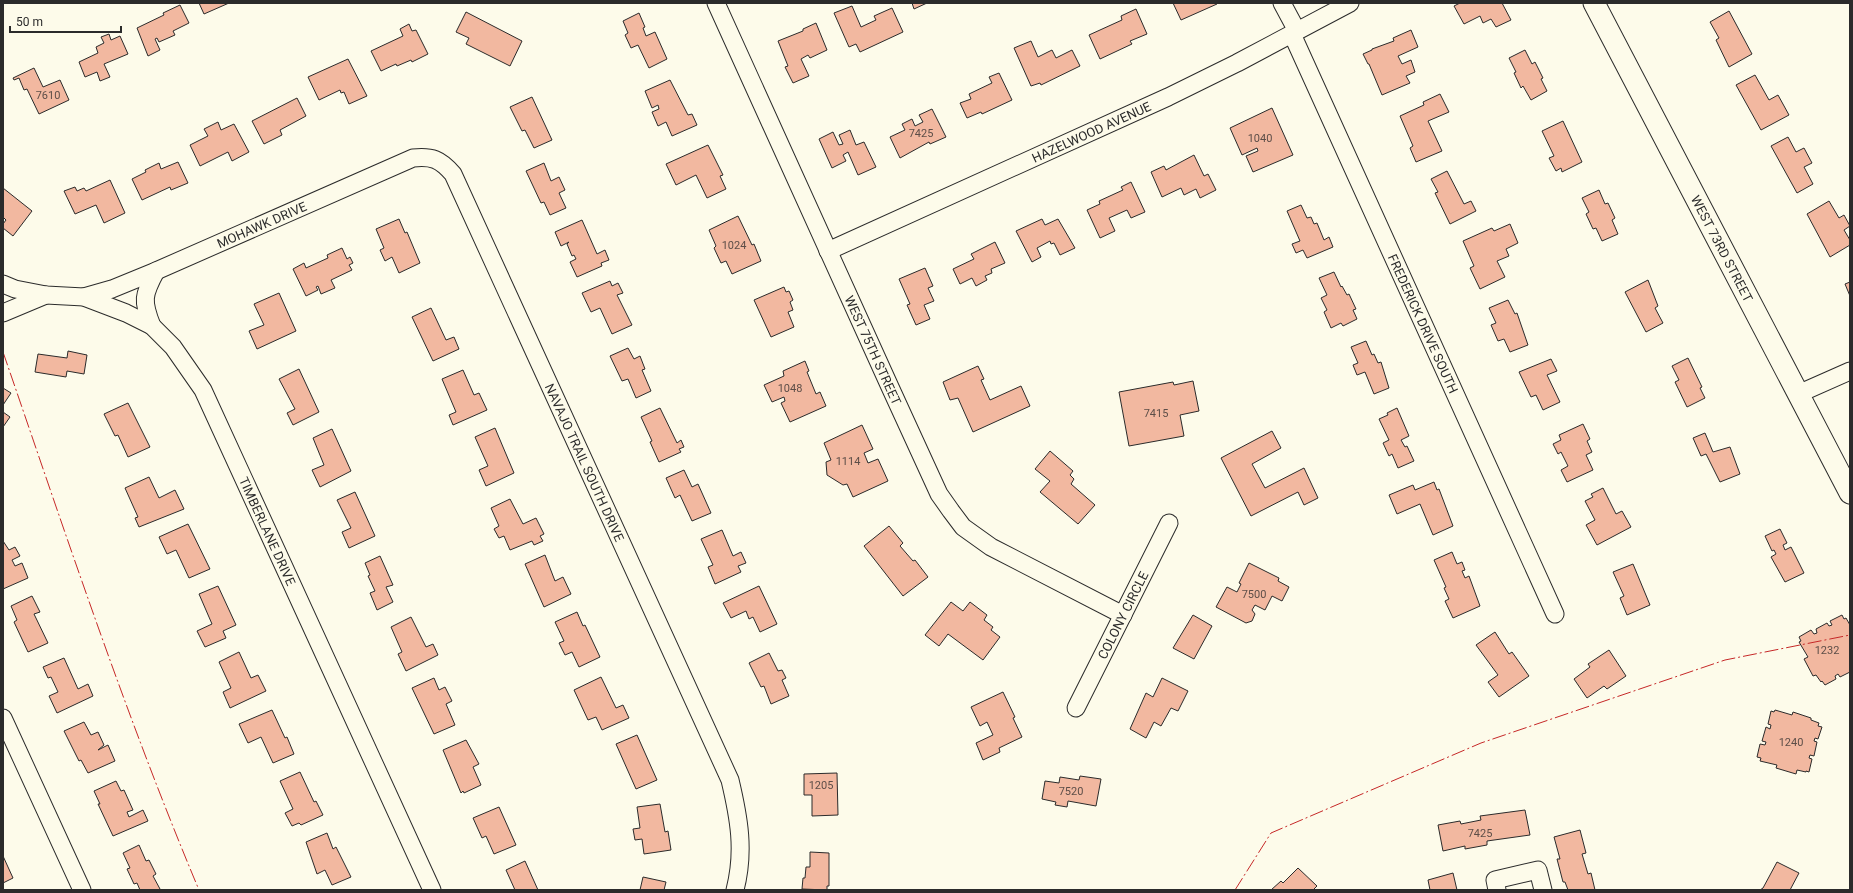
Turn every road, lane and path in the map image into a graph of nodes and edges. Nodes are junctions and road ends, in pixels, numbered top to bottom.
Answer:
1 (716, 3) edge
2 (1282, 3) edge
3 (1350, 3) edge
4 (1594, 3) edge
5 (1295, 32) junction
6 (439, 161) joint
7 (828, 251) junction
8 (156, 271) junction
9 (3, 284) edge
10 (46, 295) junction
11 (84, 297) junction
12 (3, 313) edge
13 (152, 326) junction
14 (1850, 371) edge
15 (1798, 394) junction
16 (1850, 493) edge
17 (1169, 523) dead end
18 (1555, 614) dead end
19 (1123, 615) junction
20 (1076, 708) dead end
21 (3, 718) edge
22 (82, 890) edge
23 (432, 890) edge
24 (735, 890) edge
25 (1497, 890) edge
26 (1543, 890) edge

1 - 7 street, WEST 75TH STREET
2 - 5 street, FREDERICK DRIVE SOUTH
3 - 5 street, HAZELWOOD AVENUE
4 - 15 main road, WEST 73RD STREET
5 - 7 street, HAZELWOOD AVENUE
5 - 18 street, FREDERICK DRIVE SOUTH
6 - 8 street, MOHAWK DRIVE
6 - 24 street, NAVAJO TRAIL SOUTH DRIVE
7 - 19 street, WEST 75TH STREET
8 - 11 street, MOHAWK DRIVE
8 - 13 street
9 - 10 street, TIMBERLANE DRIVE
10 - 11 street, TIMBERLANE DRIVE
10 - 12 street
11 - 13 street, TIMBERLANE DRIVE
13 - 23 street, TIMBERLANE DRIVE
14 - 15 street
15 - 16 main road, WEST 73RD STREET
17 - 19 street, COLONY CIRCLE
19 - 20 street, COLONY CIRCLE
21 - 22 street
25 - 26 street

